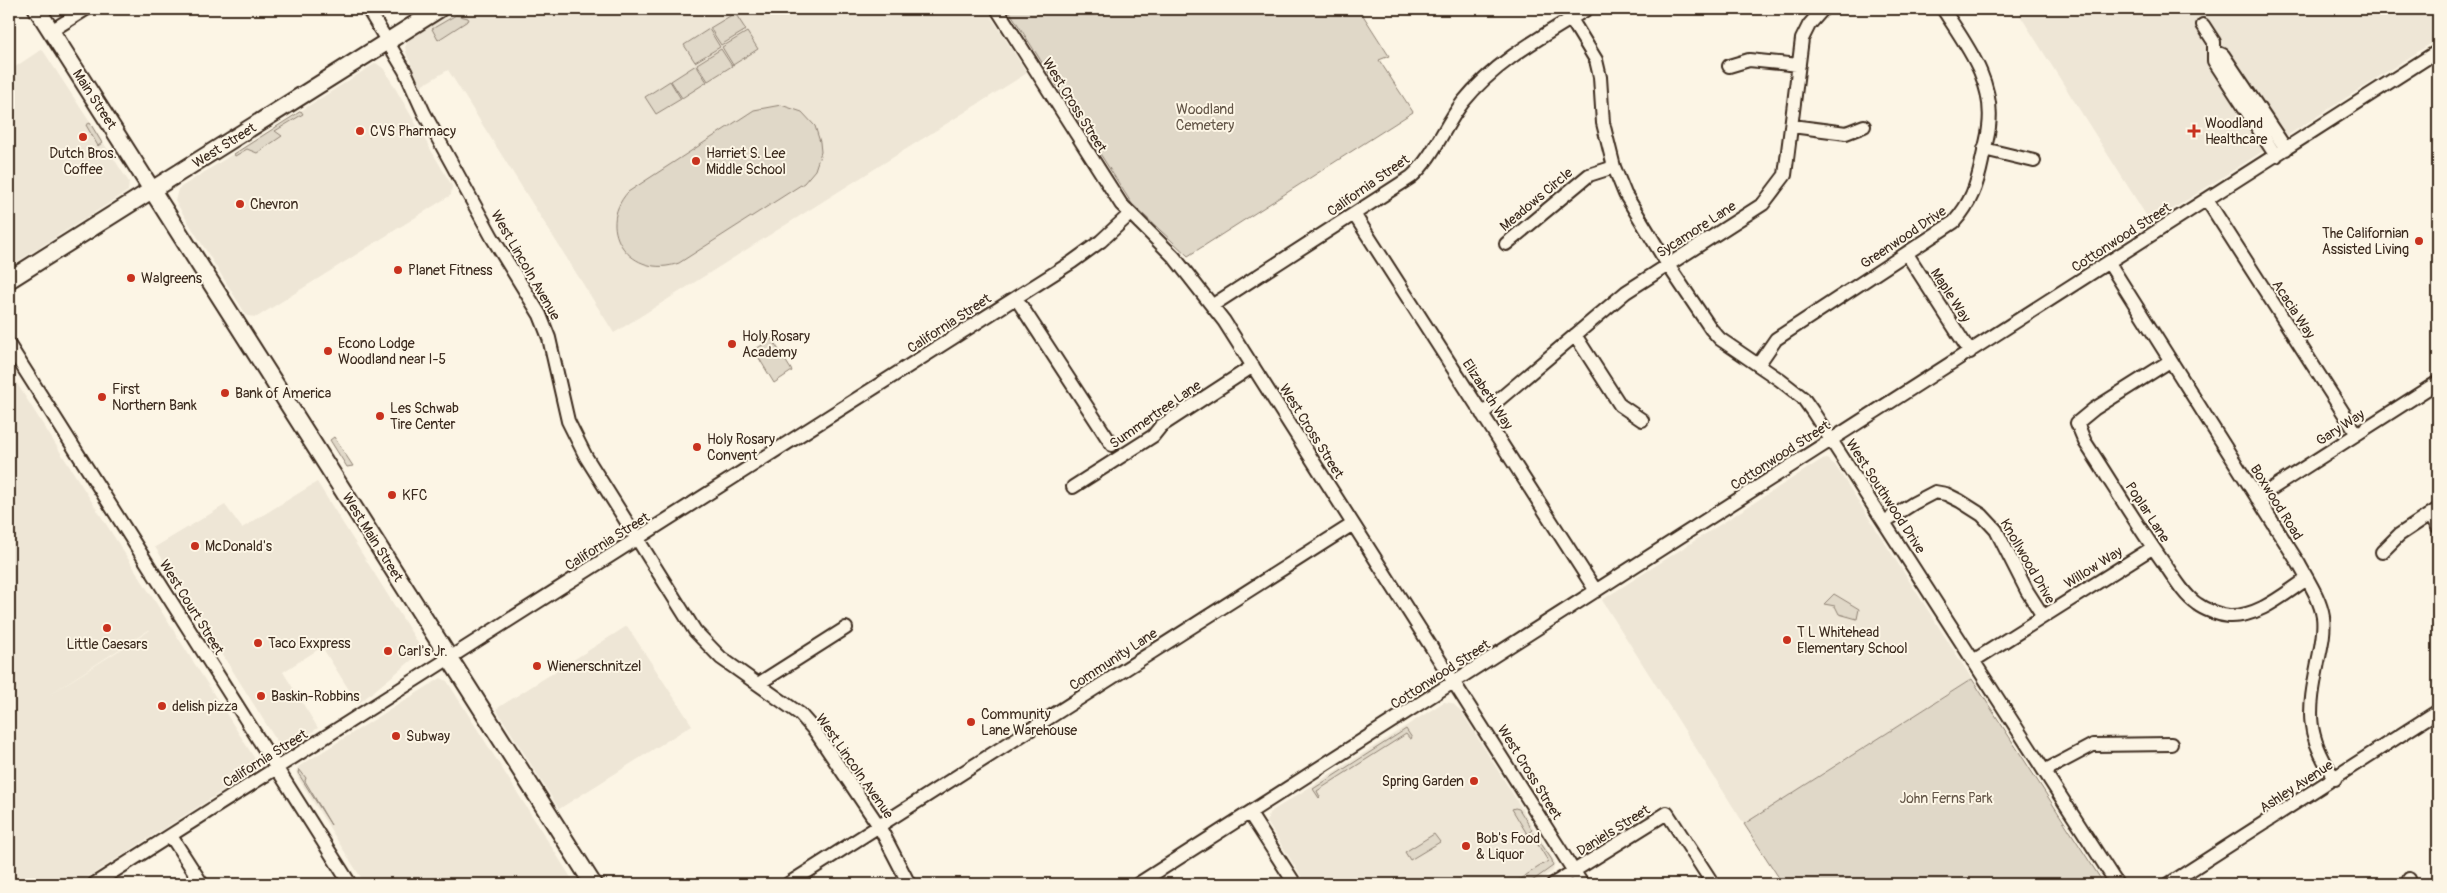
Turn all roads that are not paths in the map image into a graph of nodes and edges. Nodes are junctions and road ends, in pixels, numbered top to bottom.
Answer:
1 (37, 9) edge
2 (86, 9) edge
3 (368, 9) edge
4 (439, 9) edge
5 (997, 9) edge
6 (1587, 9) edge
7 (1824, 9) edge
8 (1943, 9) edge
9 (1568, 13) edge
10 (2203, 26) dead end
11 (51, 31) junction
12 (388, 41) junction
13 (2438, 51) edge
14 (1799, 65) junction
15 (1729, 66) dead end
16 (1792, 126) junction
17 (1864, 126) dead end
18 (1984, 149) junction
19 (2281, 153) junction
20 (2034, 162) dead end
21 (1614, 166) junction
22 (153, 190) junction
23 (2207, 200) junction
24 (1130, 214) junction
25 (1354, 214) junction
26 (1506, 244) dead end
27 (1907, 254) junction
28 (2109, 263) junction
29 (1668, 264) junction
30 (9, 280) edge
31 (1016, 298) junction
32 (1213, 305) junction
33 (1575, 335) junction
34 (9, 345) edge
35 (1970, 352) junction
36 (2170, 361) junction
37 (1758, 365) junction
38 (1253, 366) junction
39 (2438, 382) edge
40 (1482, 414) junction
41 (1642, 420) dead end
42 (2357, 434) junction
43 (1832, 440) junction
44 (1112, 445) dead end
45 (1073, 487) dead end
46 (2257, 498) junction
47 (2434, 512) edge
48 (1884, 522) junction
49 (1353, 524) junction
50 (2438, 527) edge
51 (638, 540) junction
52 (2152, 548) junction
53 (2382, 552) dead end
54 (2307, 579) junction
55 (1596, 591) junction
56 (2043, 616) junction
57 (846, 628) dead end
58 (450, 659) junction
59 (1973, 661) junction
60 (1454, 682) junction
61 (758, 684) junction
62 (2438, 711) edge
63 (2171, 744) dead end
64 (277, 768) junction
65 (2044, 771) junction
66 (2335, 779) junction
67 (1250, 814) junction
68 (879, 826) junction
69 (171, 836) junction
70 (1574, 871) junction
71 (94, 884) edge
72 (202, 884) edge
73 (350, 884) edge
74 (593, 884) edge
75 (788, 884) edge
76 (909, 884) edge
77 (1138, 884) edge
78 (1295, 884) edge
79 (1552, 884) edge
80 (1582, 884) edge
81 (1713, 884) edge
82 (2116, 884) edge
83 (2169, 884) edge

1 - 11 main road, Main Street
2 - 11 street
3 - 12 street, West Lincoln Avenue
4 - 12 main road, West Street
5 - 24 street, West Cross Street
6 - 9 street, California Street
7 - 14 street, Sycamore Lane
8 - 18 street, Greenwood Drive
9 - 21 street, West Southwood Drive
9 - 25 street, California Street
10 - 19 street
11 - 22 main road, Main Street
12 - 22 main road, West Street
12 - 51 street, West Lincoln Avenue
13 - 19 street, Cottonwood Street
14 - 15 street
14 - 16 street, Sycamore Lane
16 - 17 street
16 - 29 street, Sycamore Lane
18 - 20 street
18 - 27 street, Greenwood Drive
19 - 23 street, Cottonwood Street
21 - 26 street, Meadows Circle
21 - 29 street, West Southwood Drive
22 - 30 main road, West Street
22 - 58 main road, West Main Street
23 - 28 street, Cottonwood Street
23 - 42 street, Acacia Way
24 - 31 street, California Street
24 - 32 street, West Cross Street
25 - 32 street, California Street
25 - 40 street, Elizabeth Way
27 - 35 street, Maple Way
27 - 37 street, Greenwood Drive
28 - 35 street, Cottonwood Street
28 - 36 street, Boxwood Road
29 - 33 street, Sycamore Lane
29 - 37 street, West Southwood Drive
31 - 44 street
31 - 51 street, California Street
32 - 38 street, West Cross Street
33 - 40 street, Sycamore Lane
33 - 41 street
34 - 64 street, West Court Street
35 - 43 street, Cottonwood Street
36 - 46 street, Boxwood Road
36 - 52 street, Poplar Lane
37 - 43 street, West Southwood Drive
38 - 45 street, Summertree Lane
38 - 49 street, West Cross Street
39 - 42 street, Gary Way
40 - 55 street, Elizabeth Way
42 - 46 street, Gary Way
43 - 48 street, West Southwood Drive
43 - 55 street, Cottonwood Street
46 - 54 street, Boxwood Road
47 - 50 street
47 - 53 street
48 - 56 street, Knollwood Drive
48 - 59 street, West Southwood Drive
49 - 60 street, West Cross Street
49 - 68 street, Community Lane
51 - 58 street, California Street
51 - 61 street, West Lincoln Avenue
52 - 54 street, Poplar Lane
52 - 56 street, Willow Way
54 - 66 street, Boxwood Road
55 - 60 street, Cottonwood Street
56 - 59 street, Willow Way
57 - 61 street
58 - 64 street, California Street
58 - 74 main road, West Main Street
59 - 65 street, West Southwood Drive
60 - 67 street, Cottonwood Street
60 - 70 street, West Cross Street
61 - 68 street, West Lincoln Avenue
62 - 66 street, Ashley Avenue
63 - 65 street
64 - 69 street, California Street
64 - 73 street, West Court Street
65 - 82 street, West Southwood Drive
66 - 83 street, Ashley Avenue
67 - 77 street, Cottonwood Street
67 - 78 street
68 - 75 street, Community Lane
68 - 76 street, West Lincoln Avenue
69 - 71 street, California Street
69 - 72 street
70 - 79 street, Daniels Street
70 - 80 street, West Cross Street
70 - 81 street, Daniels Street

